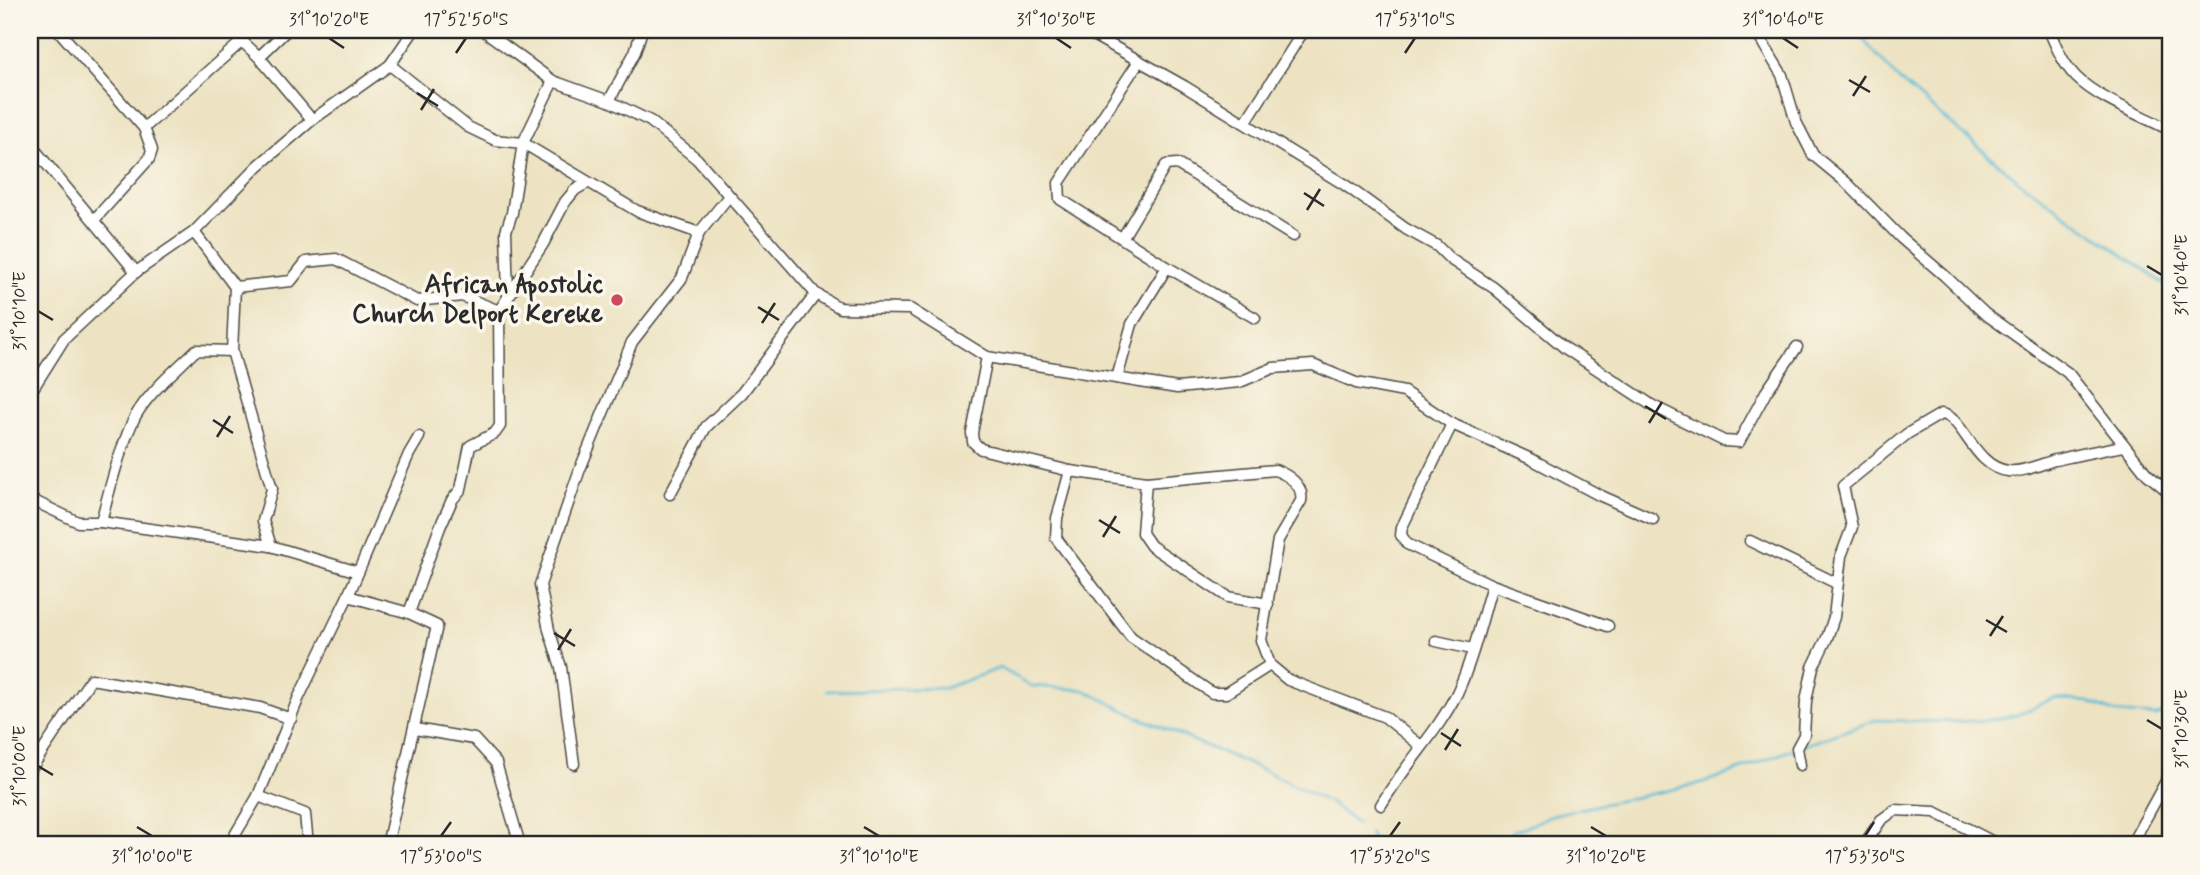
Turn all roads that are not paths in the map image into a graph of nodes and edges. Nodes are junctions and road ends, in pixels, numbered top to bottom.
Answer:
1 (58, 30) edge
2 (230, 30) edge
3 (287, 30) edge
4 (414, 30) edge
5 (483, 30) edge
6 (642, 30) edge
7 (1086, 30) edge
8 (1755, 30) edge
9 (2049, 30) edge
10 (1299, 32) edge
11 (241, 42) junction
12 (258, 57) junction
13 (1139, 61) junction
14 (390, 65) junction
15 (553, 80) junction
16 (609, 102) junction
17 (312, 120) junction
18 (1245, 123) junction
19 (144, 128) junction
20 (2170, 130) edge
21 (30, 144) edge
22 (523, 144) junction
23 (587, 183) junction
24 (729, 196) junction
25 (94, 220) junction
26 (194, 232) junction
27 (699, 233) junction
28 (1293, 236) dead end
29 (1123, 237) junction
30 (1167, 267) junction
31 (136, 272) junction
32 (235, 287) junction
33 (816, 294) junction
34 (508, 295) junction
35 (499, 311) junction
36 (1255, 318) dead end
37 (1797, 347) dead end
38 (232, 351) junction
39 (987, 357) junction
40 (1117, 378) junction
41 (30, 393) edge
42 (1452, 424) junction
43 (419, 437) dead end
44 (2124, 446) junction
45 (1070, 471) junction
46 (1146, 482) junction
47 (2170, 493) edge
48 (670, 494) dead end
49 (30, 499) edge
50 (1653, 519) dead end
51 (101, 522) junction
52 (1750, 541) dead end
53 (271, 546) junction
54 (358, 572) junction
55 (1836, 583) junction
56 (1492, 585) junction
57 (348, 596) junction
58 (1268, 604) junction
59 (409, 613) junction
60 (1608, 626) dead end
61 (1436, 641) dead end
62 (1472, 649) junction
63 (1270, 664) junction
64 (291, 719) junction
65 (415, 729) junction
66 (1421, 747) junction
67 (574, 764) dead end
68 (1800, 765) dead end
69 (30, 770) edge
70 (2170, 774) edge
71 (258, 796) junction
72 (1381, 805) dead end
73 (229, 845) edge
74 (308, 845) edge
75 (387, 845) edge
76 (520, 845) edge
77 (1864, 845) edge
78 (1998, 845) edge
79 (2131, 845) edge

1 - 19 street
2 - 11 street
3 - 12 street
4 - 14 street
5 - 15 street
6 - 16 street
7 - 13 street
8 - 44 street
9 - 20 street
10 - 18 street
11 - 12 street
11 - 19 street
12 - 17 street
13 - 18 street
13 - 29 street
14 - 17 street
14 - 22 street
15 - 16 street
15 - 22 street
16 - 24 street
17 - 26 street
18 - 37 street
19 - 25 street
21 - 25 street
22 - 23 street
22 - 34 street
23 - 27 street
23 - 34 street
24 - 27 street
24 - 33 street
25 - 31 street
26 - 31 street
26 - 32 street
27 - 67 street
28 - 29 street
29 - 30 street
30 - 36 street
30 - 40 street
31 - 41 street
32 - 35 street
32 - 38 street
33 - 39 street
33 - 48 street
34 - 35 street
35 - 59 street
38 - 51 street
38 - 53 street
39 - 40 street
39 - 45 street
40 - 42 street
42 - 50 street
42 - 56 street
43 - 54 street
44 - 47 street
44 - 55 street
45 - 46 street
45 - 63 street
46 - 58 street
46 - 58 street
49 - 51 street
51 - 53 street
52 - 55 street
53 - 54 street
54 - 57 street
55 - 68 street
56 - 60 street
56 - 62 street
57 - 59 street
57 - 64 street
58 - 63 street
59 - 65 street
61 - 62 street
62 - 66 street
63 - 66 street
64 - 69 street
64 - 71 street
65 - 75 street
65 - 76 street
66 - 72 street
70 - 79 street
71 - 73 street
71 - 74 street
77 - 78 street

